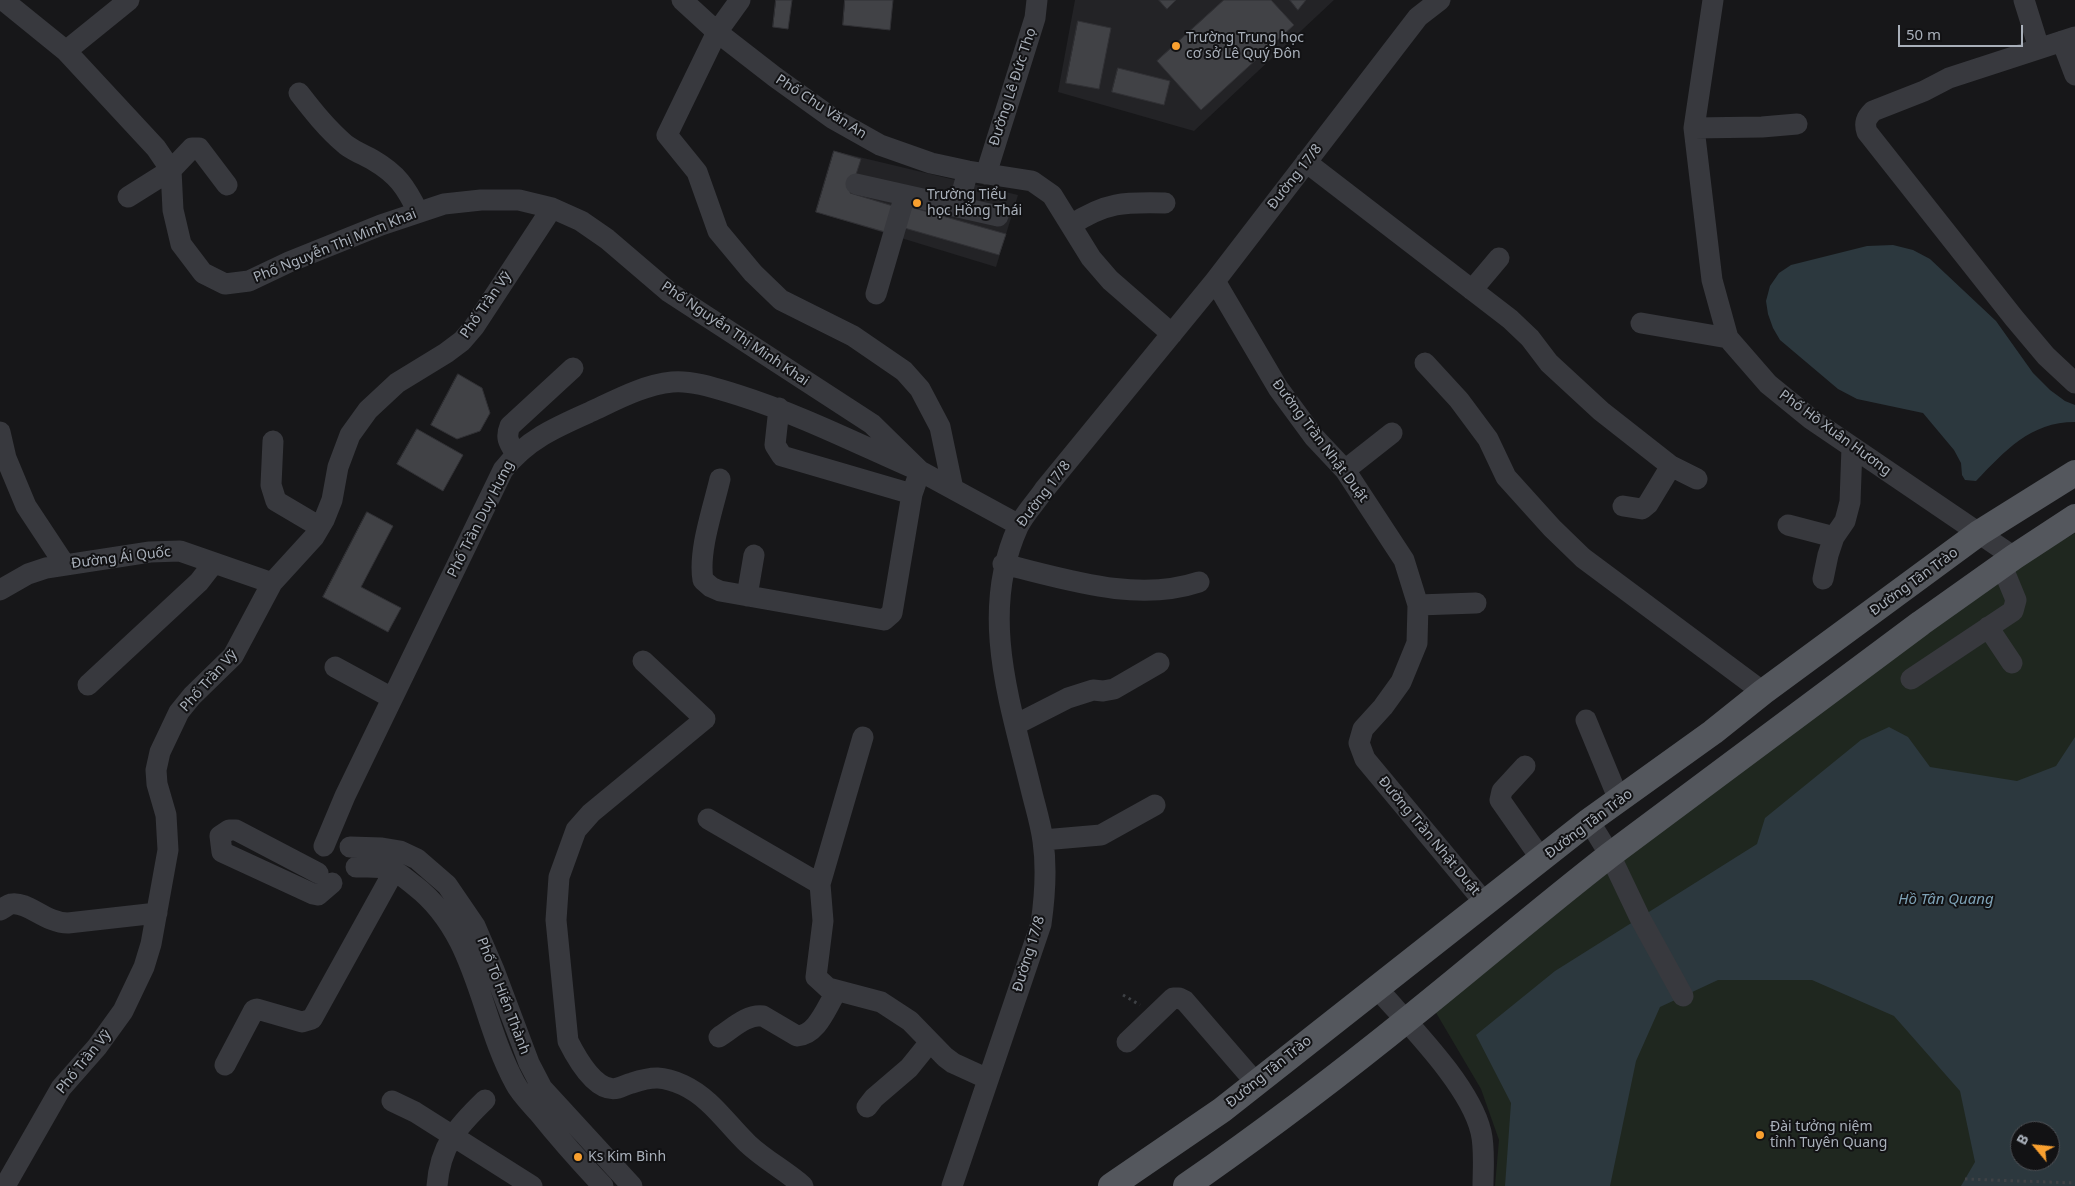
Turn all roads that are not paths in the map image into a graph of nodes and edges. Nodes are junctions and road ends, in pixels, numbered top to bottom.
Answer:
1 (3, 0) edge
2 (129, 0) edge
3 (682, 0) edge
4 (740, 0) edge
5 (1037, 0) edge
6 (1440, 0) edge
7 (1713, 0) edge
8 (2024, 0) edge
9 (1419, 8) edge
10 (717, 32) junction
11 (2068, 39) edge
12 (2039, 48) junction
13 (66, 51) junction
14 (2075, 75) edge
15 (299, 93) dead end
16 (1798, 124) dead end
17 (1694, 128) junction
18 (1306, 162) junction
19 (171, 170) junction
20 (977, 172) junction
21 (856, 184) dead end
22 (227, 185) dead end
23 (905, 195) junction
24 (128, 197) dead end
25 (1165, 202) dead end
26 (958, 207) junction
27 (552, 208) junction
28 (418, 212) junction
29 (998, 216) dead end
30 (1070, 225) junction
31 (1499, 258) dead end
32 (1215, 281) junction
33 (1472, 290) junction
34 (876, 294) dead end
35 (1641, 324) dead end
36 (1172, 334) junction
37 (1728, 338) junction
38 (1425, 363) dead end
39 (573, 368) dead end
40 (2075, 384) edge
41 (778, 408) junction
42 (0, 432) edge
43 (1392, 432) dead end
44 (274, 441) dead end
45 (1852, 447) junction
46 (516, 454) junction
47 (1671, 466) junction
48 (1345, 470) junction
49 (920, 471) junction
50 (2075, 473) edge
51 (720, 479) dead end
52 (1698, 479) dead end
53 (953, 489) junction
54 (912, 494) junction
55 (1623, 506) dead end
56 (2075, 517) edge
57 (1018, 525) junction
58 (1788, 525) dead end
59 (320, 527) junction
60 (1979, 533) junction
61 (1834, 537) junction
62 (754, 554) dead end
63 (2008, 561) junction
64 (65, 564) junction
65 (213, 564) junction
66 (1003, 564) junction
67 (1823, 579) dead end
68 (1199, 582) dead end
69 (272, 583) junction
70 (0, 590) edge
71 (746, 596) junction
72 (1476, 603) dead end
73 (1418, 605) junction
74 (1988, 627) junction
75 (643, 661) dead end
76 (1159, 663) dead end
77 (2012, 663) dead end
78 (335, 667) dead end
79 (1911, 679) dead end
80 (88, 685) dead end
81 (1763, 692) junction
82 (392, 698) junction
83 (1586, 720) dead end
84 (1016, 725) junction
85 (863, 737) dead end
86 (1525, 766) dead end
87 (1619, 800) junction
88 (1155, 805) dead end
89 (708, 819) dead end
90 (1589, 822) junction
91 (1043, 840) junction
92 (324, 846) junction
93 (1610, 855) junction
94 (353, 857) junction
95 (1542, 860) junction
96 (394, 871) junction
97 (820, 884) junction
98 (1485, 903) junction
99 (0, 910) edge
100 (157, 913) junction
101 (1376, 987) junction
102 (837, 990) junction
103 (1683, 996) dead end
104 (1406, 1021) junction
105 (719, 1037) dead end
106 (930, 1042) junction
107 (1127, 1042) dead end
108 (225, 1065) dead end
109 (988, 1079) junction
110 (1256, 1083) junction
111 (485, 1100) dead end
112 (392, 1101) dead end
113 (867, 1107) dead end
114 (453, 1135) junction
115 (5, 1186) edge
116 (437, 1186) edge
117 (532, 1186) edge
118 (603, 1186) edge
119 (632, 1186) edge
120 (803, 1186) edge
121 (952, 1186) edge
122 (1111, 1186) edge
123 (1186, 1186) edge
124 (1483, 1186) edge

1 - 13 street
2 - 13 street
3 - 10 street, Phố Chu Văn An
4 - 10 street
5 - 20 street, Đường Lê Đức Thọ
6 - 9 street, Đường 17/8
7 - 17 street, Phố Hồ Xuân Hương
8 - 12 street
9 - 18 street, Đường 17/8
10 - 20 street, Phố Chu Văn An
10 - 53 street
11 - 12 street
11 - 14 street
12 - 40 street
13 - 19 street
15 - 28 street
16 - 17 street
17 - 37 street, Phố Hồ Xuân Hương
18 - 32 street, Đường 17/8
18 - 33 street
19 - 22 street
19 - 24 street
19 - 28 street, Phố Nguyễn Thị Minh Khai
20 - 26 street, Đường Lê Đức Thọ
20 - 30 street, Phố Chu Văn An
21 - 23 street
23 - 26 street
23 - 34 street
25 - 30 street
26 - 29 street
27 - 28 street, Phố Nguyễn Thị Minh Khai
27 - 49 street, Phố Nguyễn Thị Minh Khai
27 - 59 street, Phố Trần Vỹ
30 - 36 street, Phố Chu Văn An
31 - 33 street
32 - 36 street, Đường 17/8
32 - 48 street, Đường Trần Nhật Duật
33 - 47 street
35 - 37 street
36 - 57 street, Đường 17/8
37 - 45 street, Phố Hồ Xuân Hương
38 - 81 street
39 - 46 street
41 - 46 street, Phố Trần Duy Hưng
41 - 49 street, Phố Trần Duy Hưng
41 - 54 street
42 - 64 street
43 - 48 street
44 - 59 street
45 - 60 street, Phố Hồ Xuân Hương
45 - 61 street
46 - 82 street, Phố Trần Duy Hưng
47 - 52 street
47 - 55 street
48 - 73 street, Đường Trần Nhật Duật
49 - 53 street, Phố Nguyễn Thị Minh Khai
49 - 54 street
50 - 60 main road, Đường Tân Trào
51 - 71 street
53 - 57 street, Phố Nguyễn Thị Minh Khai
54 - 71 street
56 - 63 main road
57 - 66 street, Đường 17/8
58 - 61 street
59 - 69 street, Phố Trần Vỹ
60 - 63 street, Phố Hồ Xuân Hương
60 - 81 main road, Đường Tân Trào
61 - 67 street
62 - 71 street
63 - 74 street
63 - 93 main road
64 - 65 street, Đường Ái Quốc
64 - 70 street, Đường Ái Quốc
65 - 69 street, Đường Ái Quốc
65 - 80 street
66 - 68 street
66 - 84 street, Đường 17/8
69 - 100 street, Phố Trần Vỹ
72 - 73 street
73 - 98 street, Đường Trần Nhật Duật
74 - 77 street
74 - 79 street
75 - 120 street
76 - 84 street
78 - 82 street
81 - 87 main road, Đường Tân Trào
82 - 92 street, Phố Trần Duy Hưng
83 - 87 street
84 - 91 street, Đường 17/8
85 - 97 street
86 - 95 street
87 - 90 main road, Đường Tân Trào
88 - 91 street
89 - 97 street
90 - 93 street
90 - 95 main road, Đường Tân Trào
91 - 109 street, Đường 17/8
92 - 94 street, Phố Tô Hiến Thành
92 - 94 street
93 - 103 street
93 - 104 main road
94 - 96 street, Phố Tô Hiến Thành
94 - 119 street, Phố Tô Hiến Thành
95 - 98 main road, Đường Tân Trào
96 - 108 street
96 - 118 street, Phố Tô Hiến Thành
97 - 102 street
98 - 101 main road, Đường Tân Trào
99 - 100 street
100 - 115 street, Phố Trần Vỹ
101 - 104 street
101 - 110 main road, Đường Tân Trào
102 - 105 street
102 - 106 street
104 - 123 main road
104 - 124 street
106 - 109 street
106 - 113 street
107 - 110 street
109 - 121 street, Đường 17/8
110 - 122 main road, Đường Tân Trào
111 - 114 street
112 - 114 street
114 - 116 street
114 - 117 street

